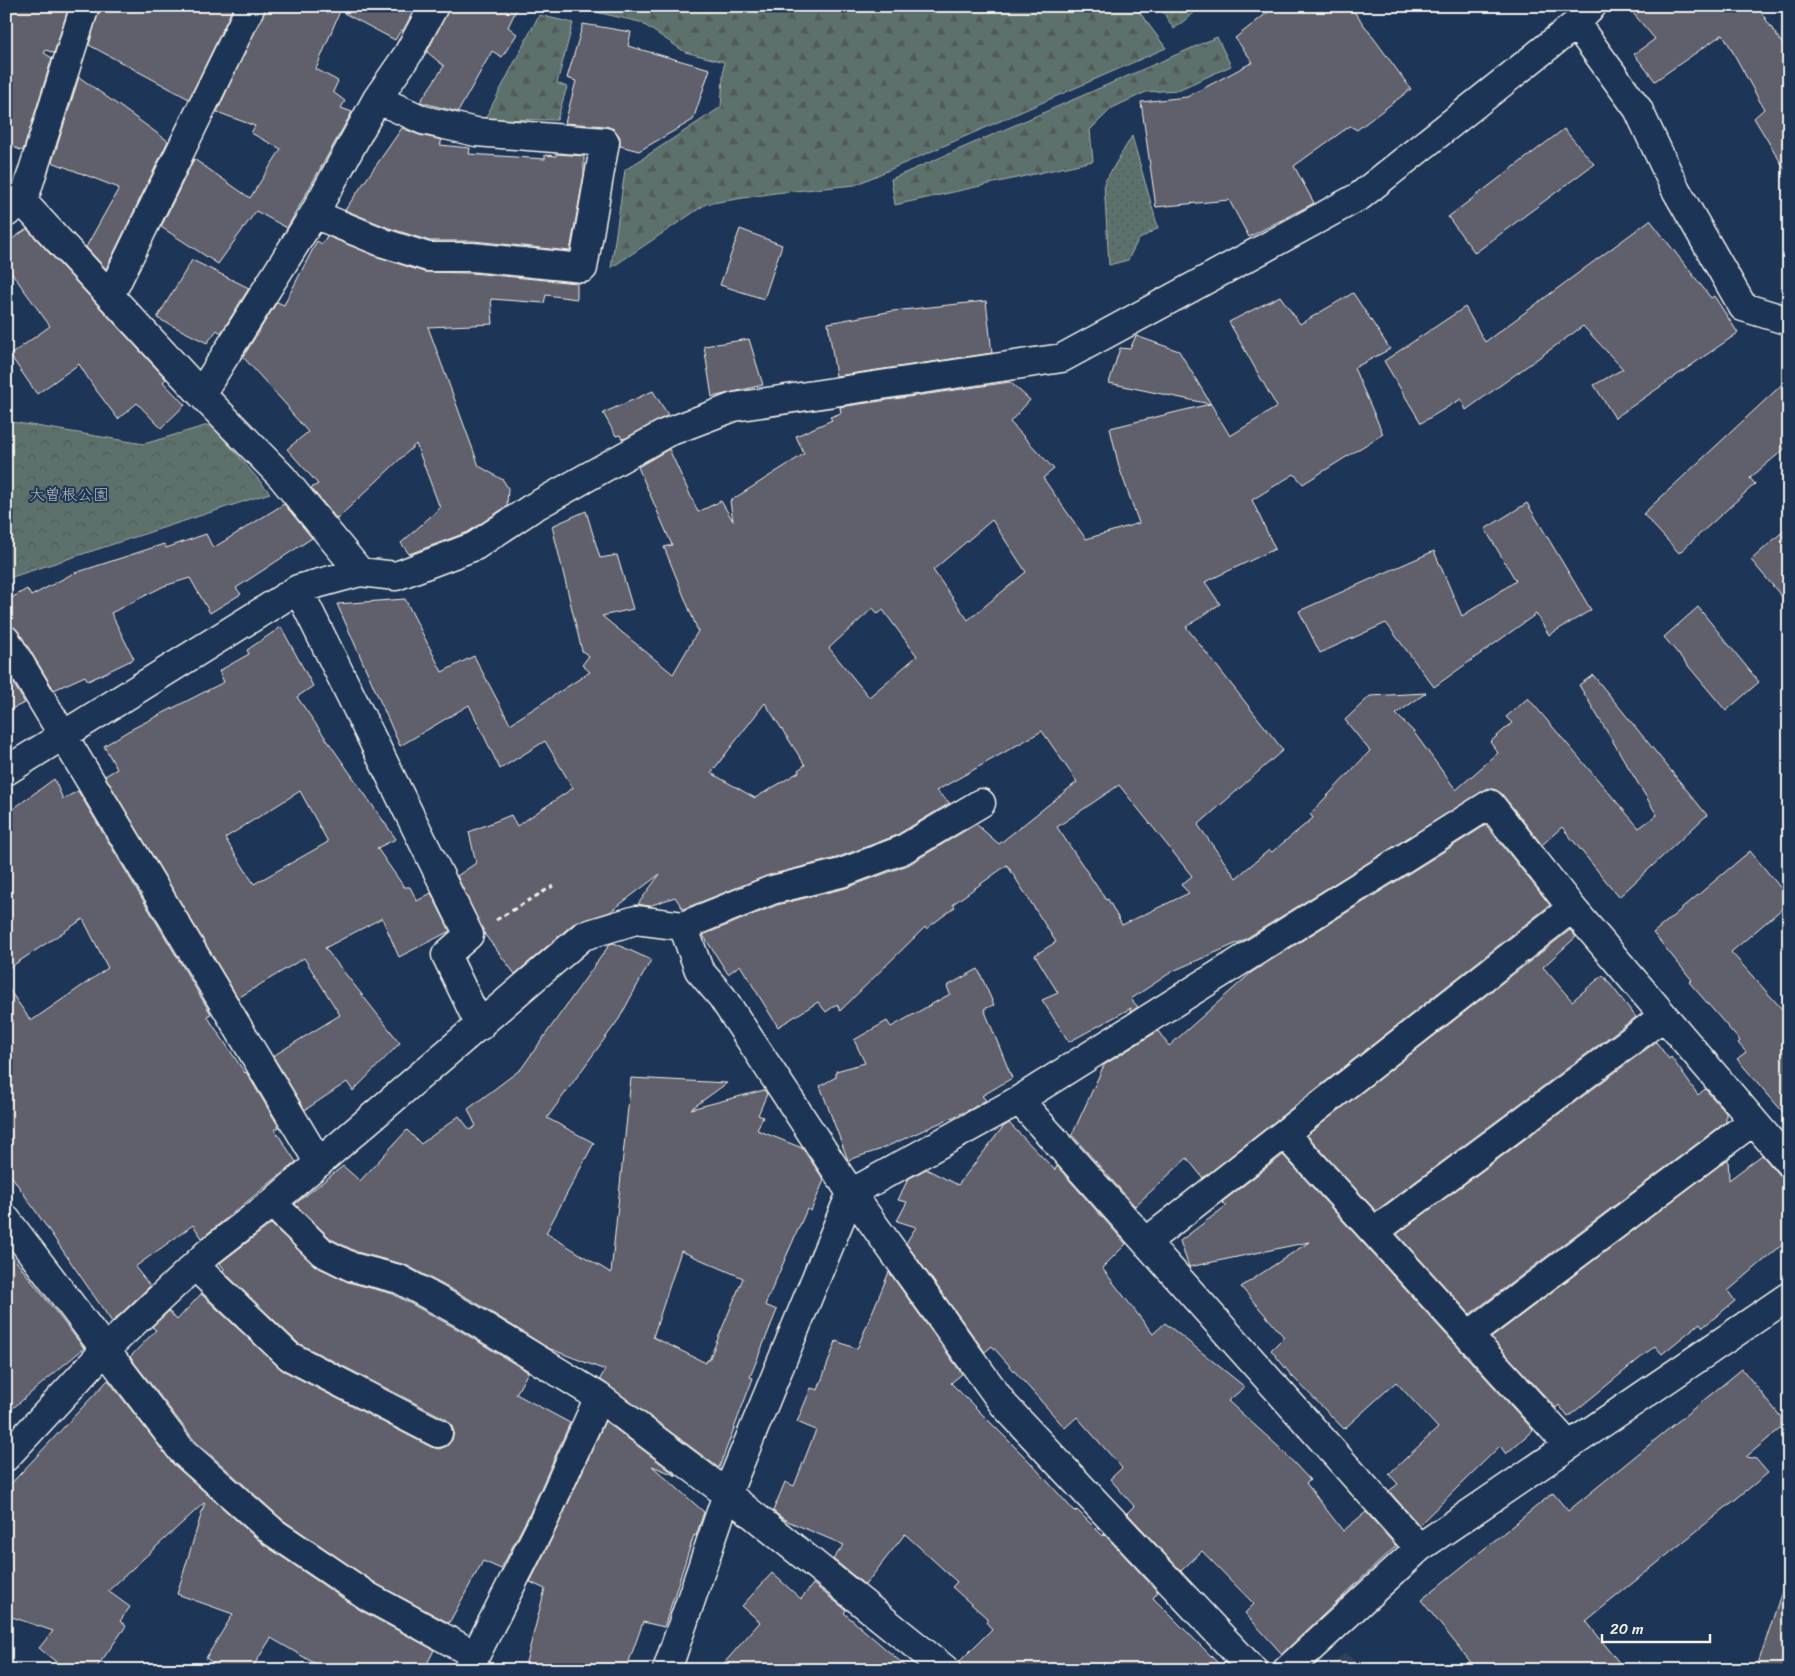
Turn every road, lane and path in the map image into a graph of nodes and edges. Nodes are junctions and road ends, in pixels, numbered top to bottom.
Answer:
1 (85, 6) edge
2 (251, 6) edge
3 (434, 6) edge
4 (1584, 15) edge
5 (377, 98) junction
6 (15, 207) edge
7 (314, 214) junction
8 (110, 296) junction
9 (1789, 321) edge
10 (201, 394) junction
11 (360, 572) junction
12 (298, 589) junction
13 (6, 640) edge
14 (64, 736) junction
15 (6, 770) edge
16 (981, 803) dead end
17 (553, 886) dead end
18 (1572, 908) junction
19 (683, 926) junction
20 (469, 935) junction
21 (1664, 1016) junction
22 (480, 1026) junction
23 (1019, 1100) junction
24 (1753, 1121) junction
25 (1285, 1134) junction
26 (319, 1163) junction
27 (1789, 1163) edge
28 (851, 1193) junction
29 (272, 1203) junction
30 (6, 1219) edge
31 (1374, 1232) junction
32 (1146, 1242) junction
33 (195, 1266) junction
34 (1789, 1296) edge
35 (1469, 1336) junction
36 (106, 1349) junction
37 (599, 1397) junction
38 (438, 1433) dead end
39 (1569, 1446) junction
40 (7, 1454) edge
41 (727, 1494) junction
42 (1419, 1548) junction
43 (472, 1663) edge
44 (667, 1670) edge
45 (946, 1670) edge
46 (1254, 1670) edge
47 (1287, 1670) edge

1 - 6 street
2 - 8 street
3 - 5 street
4 - 9 street
4 - 11 street
5 - 7 street
5 - 7 street
6 - 8 street
7 - 10 street
8 - 10 street
10 - 11 street
11 - 12 street
12 - 14 street
12 - 20 street
13 - 14 street
14 - 15 street
14 - 26 street
16 - 19 street
17 - 20 path
18 - 21 street
18 - 23 street
18 - 25 street
19 - 22 street
19 - 28 street
20 - 22 street
21 - 24 street
21 - 31 street
22 - 26 street
23 - 28 street
23 - 32 street
24 - 27 street
24 - 35 street
25 - 31 street
25 - 32 street
26 - 29 street
28 - 41 street
28 - 46 street
29 - 33 street
29 - 37 street
30 - 36 street
31 - 35 street
32 - 42 street
33 - 36 street
33 - 38 street
34 - 39 street
35 - 39 street
36 - 40 street
36 - 43 street
37 - 41 street
37 - 43 street
39 - 42 street
41 - 44 street
41 - 45 street
42 - 47 street

